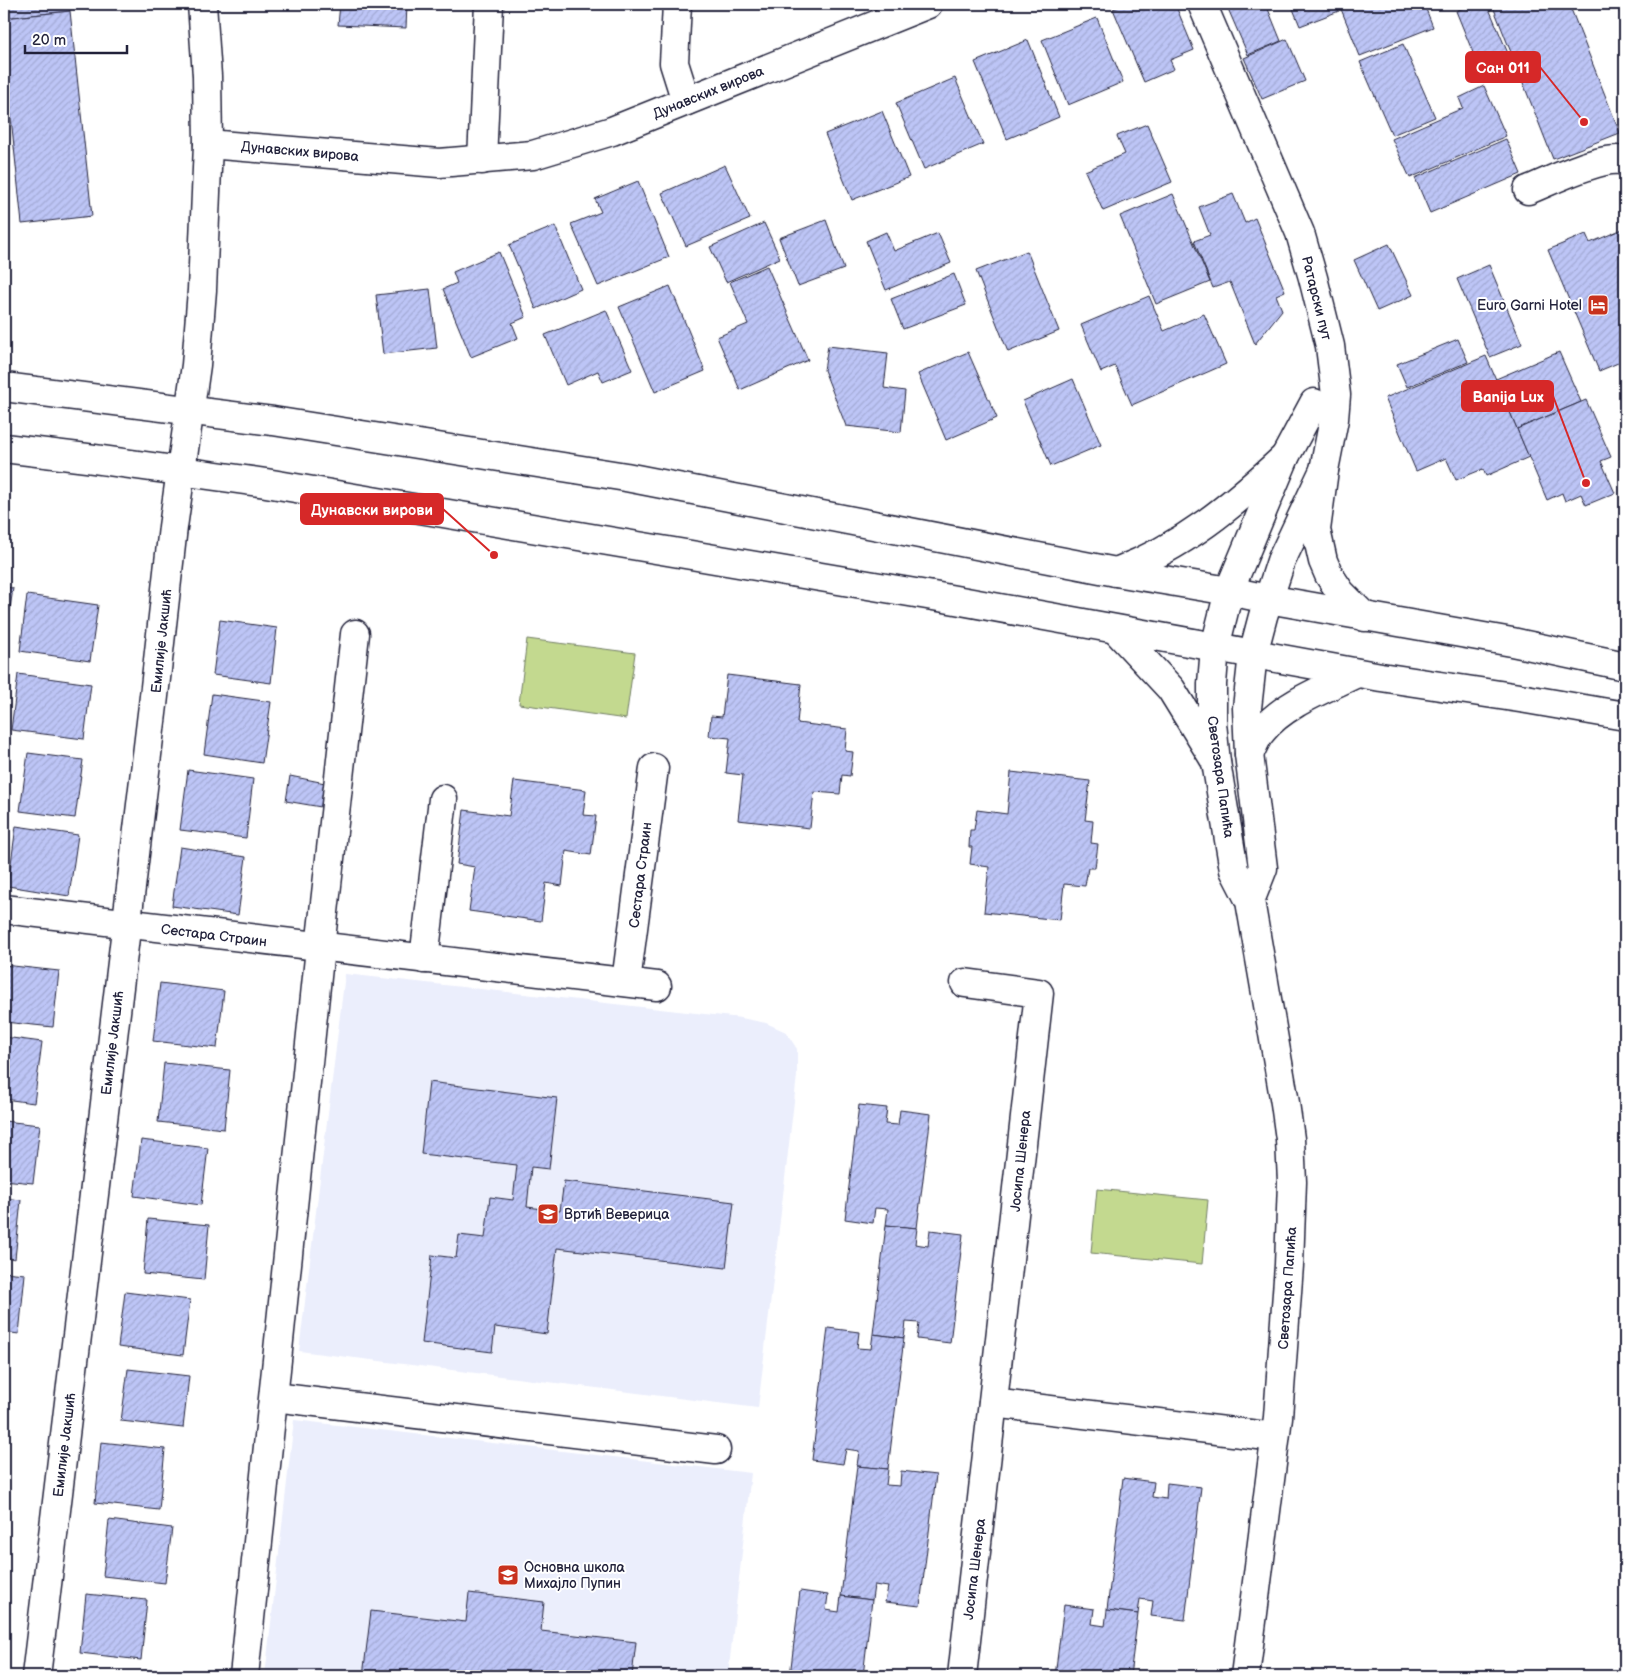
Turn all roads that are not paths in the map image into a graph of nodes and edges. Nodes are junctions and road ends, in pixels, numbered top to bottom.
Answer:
1 (202, 4) edge
2 (489, 4) edge
3 (677, 4) edge
4 (928, 4) edge
5 (1202, 4) edge
6 (686, 101) junction
7 (208, 144) junction
8 (482, 160) junction
9 (1625, 161) edge
10 (1528, 190) dead end
11 (4, 387) edge
12 (1314, 403) dead end
13 (190, 410) junction
14 (4, 448) edge
15 (1285, 457) junction
16 (1324, 470) junction
17 (182, 471) junction
18 (1116, 572) junction
19 (1229, 591) junction
20 (1268, 600) junction
21 (1365, 617) junction
22 (1116, 630) junction
23 (355, 634) dead end
24 (1215, 647) junction
25 (1254, 654) junction
26 (1625, 666) edge
27 (1357, 672) junction
28 (1619, 717) edge
29 (1249, 754) junction
30 (1216, 762) junction
31 (654, 768) dead end
32 (443, 800) dead end
33 (1250, 901) junction
34 (4, 910) edge
35 (127, 925) junction
36 (320, 948) junction
37 (424, 959) junction
38 (626, 982) junction
39 (965, 983) dead end
40 (657, 986) dead end
41 (274, 1397) junction
42 (993, 1402) junction
43 (1275, 1437) junction
44 (716, 1450) dead end
45 (36, 1676) edge
46 (244, 1676) edge
47 (962, 1676) edge
48 (1245, 1676) edge

1 - 7 street
2 - 8 street
3 - 6 street
4 - 6 street, Дунавских вирова
5 - 16 street, Ратарски пут
6 - 8 street, Дунавских вирова
7 - 8 street, Дунавских вирова
7 - 13 street
9 - 10 street
11 - 13 street
12 - 15 street
13 - 17 street, Емилије Јакшић
13 - 18 street
14 - 17 street
15 - 18 street
15 - 19 street
16 - 20 street, Ратарски пут
16 - 21 street
17 - 22 street
17 - 35 street, Емилије Јакшић
18 - 19 street
19 - 20 street
19 - 24 street, Светозара Папића
20 - 21 street
20 - 25 street
21 - 26 street
22 - 24 street
22 - 30 street
23 - 36 street
24 - 25 street
24 - 30 street, Светозара Папића
25 - 27 street
25 - 29 street
27 - 28 street
27 - 29 street
29 - 33 street
30 - 33 street, Светозара Папића
31 - 38 street, Сестара Страин
32 - 37 street
33 - 43 street, Светозара Папића
34 - 35 street, Сестара Страин
35 - 36 street, Сестара Страин
35 - 45 street, Емилије Јакшић
36 - 37 street, Сестара Страин
36 - 41 street
37 - 38 street, Сестара Страин
38 - 40 street, Сестара Страин
39 - 42 street, Јосипа Шенера
41 - 44 street
41 - 46 street
42 - 43 street
42 - 47 street, Јосипа Шенера
43 - 48 street, Светозара Папића

